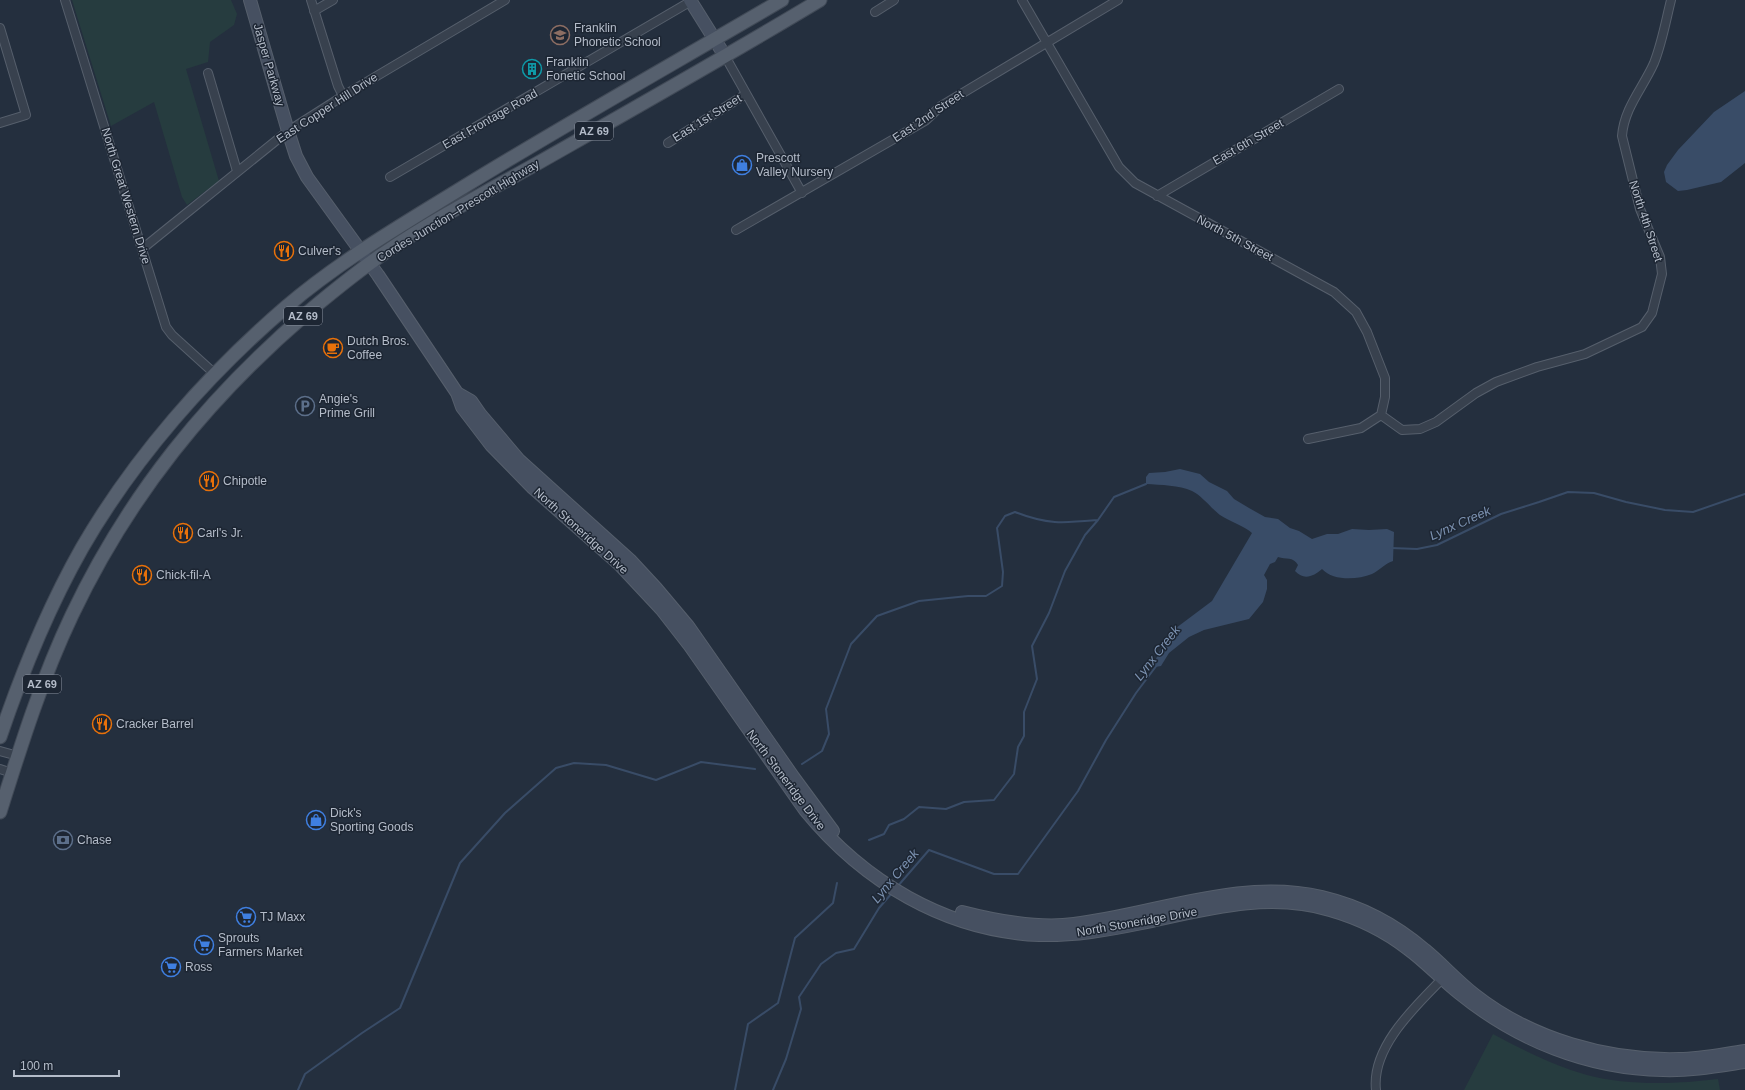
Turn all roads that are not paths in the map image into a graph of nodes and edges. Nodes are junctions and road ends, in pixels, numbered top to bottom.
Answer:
1 (65, 0) edge
2 (250, 0) edge
3 (311, 0) edge
4 (333, 0) edge
5 (505, 0) edge
6 (691, 0) edge
7 (782, 0) edge
8 (820, 0) edge
9 (894, 0) edge
10 (1022, 0) edge
11 (1118, 0) edge
12 (1671, 0) edge
13 (314, 11) junction
14 (875, 12) dead end
15 (0, 28) edge
16 (715, 39) junction
17 (1047, 42) junction
18 (724, 56) junction
19 (208, 73) dead end
20 (1339, 89) dead end
21 (746, 94) junction
22 (343, 96) junction
23 (0, 123) edge
24 (288, 131) junction
25 (668, 142) dead end
26 (237, 171) junction
27 (390, 177) dead end
28 (802, 193) junction
29 (1156, 196) junction
30 (736, 230) dead end
31 (142, 249) junction
32 (360, 251) junction
33 (369, 264) junction
34 (215, 374) junction
35 (1381, 415) junction
36 (1308, 439) dead end
37 (0, 737) edge
38 (0, 751) edge
39 (18, 756) junction
40 (6, 771) edge
41 (0, 812) edge
42 (1445, 976) junction
43 (1745, 1051) edge
44 (1745, 1062) edge
45 (1376, 1090) edge

1 - 31 street, North Great Western Drive
2 - 24 street, Jasper Parkway
3 - 13 street
4 - 13 street
5 - 22 street, East Copper Hill Drive
6 - 16 street
6 - 27 street, East Frontage Road
7 - 16 main road, Cordes Junction–Prescott Highway / AZ 69
8 - 18 main road, Cordes Junction–Prescott Highway / AZ 69
9 - 14 street
10 - 17 street, North 5th Street
11 - 17 street, East 2nd Street
12 - 35 street, North 4th Street
13 - 22 street
15 - 23 street
16 - 18 street
16 - 32 main road, Cordes Junction–Prescott Highway / AZ 69
17 - 28 street, East 2nd Street
17 - 29 street, North 5th Street
18 - 21 street
18 - 33 main road, Cordes Junction–Prescott Highway / AZ 69
19 - 26 street
20 - 29 street, East 6th Street
21 - 25 street, East 1st Street
21 - 28 street
22 - 24 street, East Copper Hill Drive
24 - 26 street, East Copper Hill Drive
24 - 32 street, North Stoneridge Drive
26 - 31 street, East Copper Hill Drive
28 - 30 street, East 2nd Street
29 - 35 street, North 5th Street
31 - 34 street, North Great Western Drive
32 - 33 street, North Stoneridge Drive
32 - 34 main road, Cordes Junction–Prescott Highway / AZ 69
33 - 39 main road, Cordes Junction–Prescott Highway / AZ 69
33 - 42 street, North Stoneridge Drive
34 - 37 main road, Cordes Junction–Prescott Highway / AZ 69
35 - 36 street
38 - 39 street
39 - 40 main road, Cordes Junction–Prescott Highway / AZ 69
40 - 41 main road, Cordes Junction–Prescott Highway / AZ 69
42 - 43 street, North Stoneridge Drive
42 - 44 street, North Stoneridge Drive
42 - 45 street

